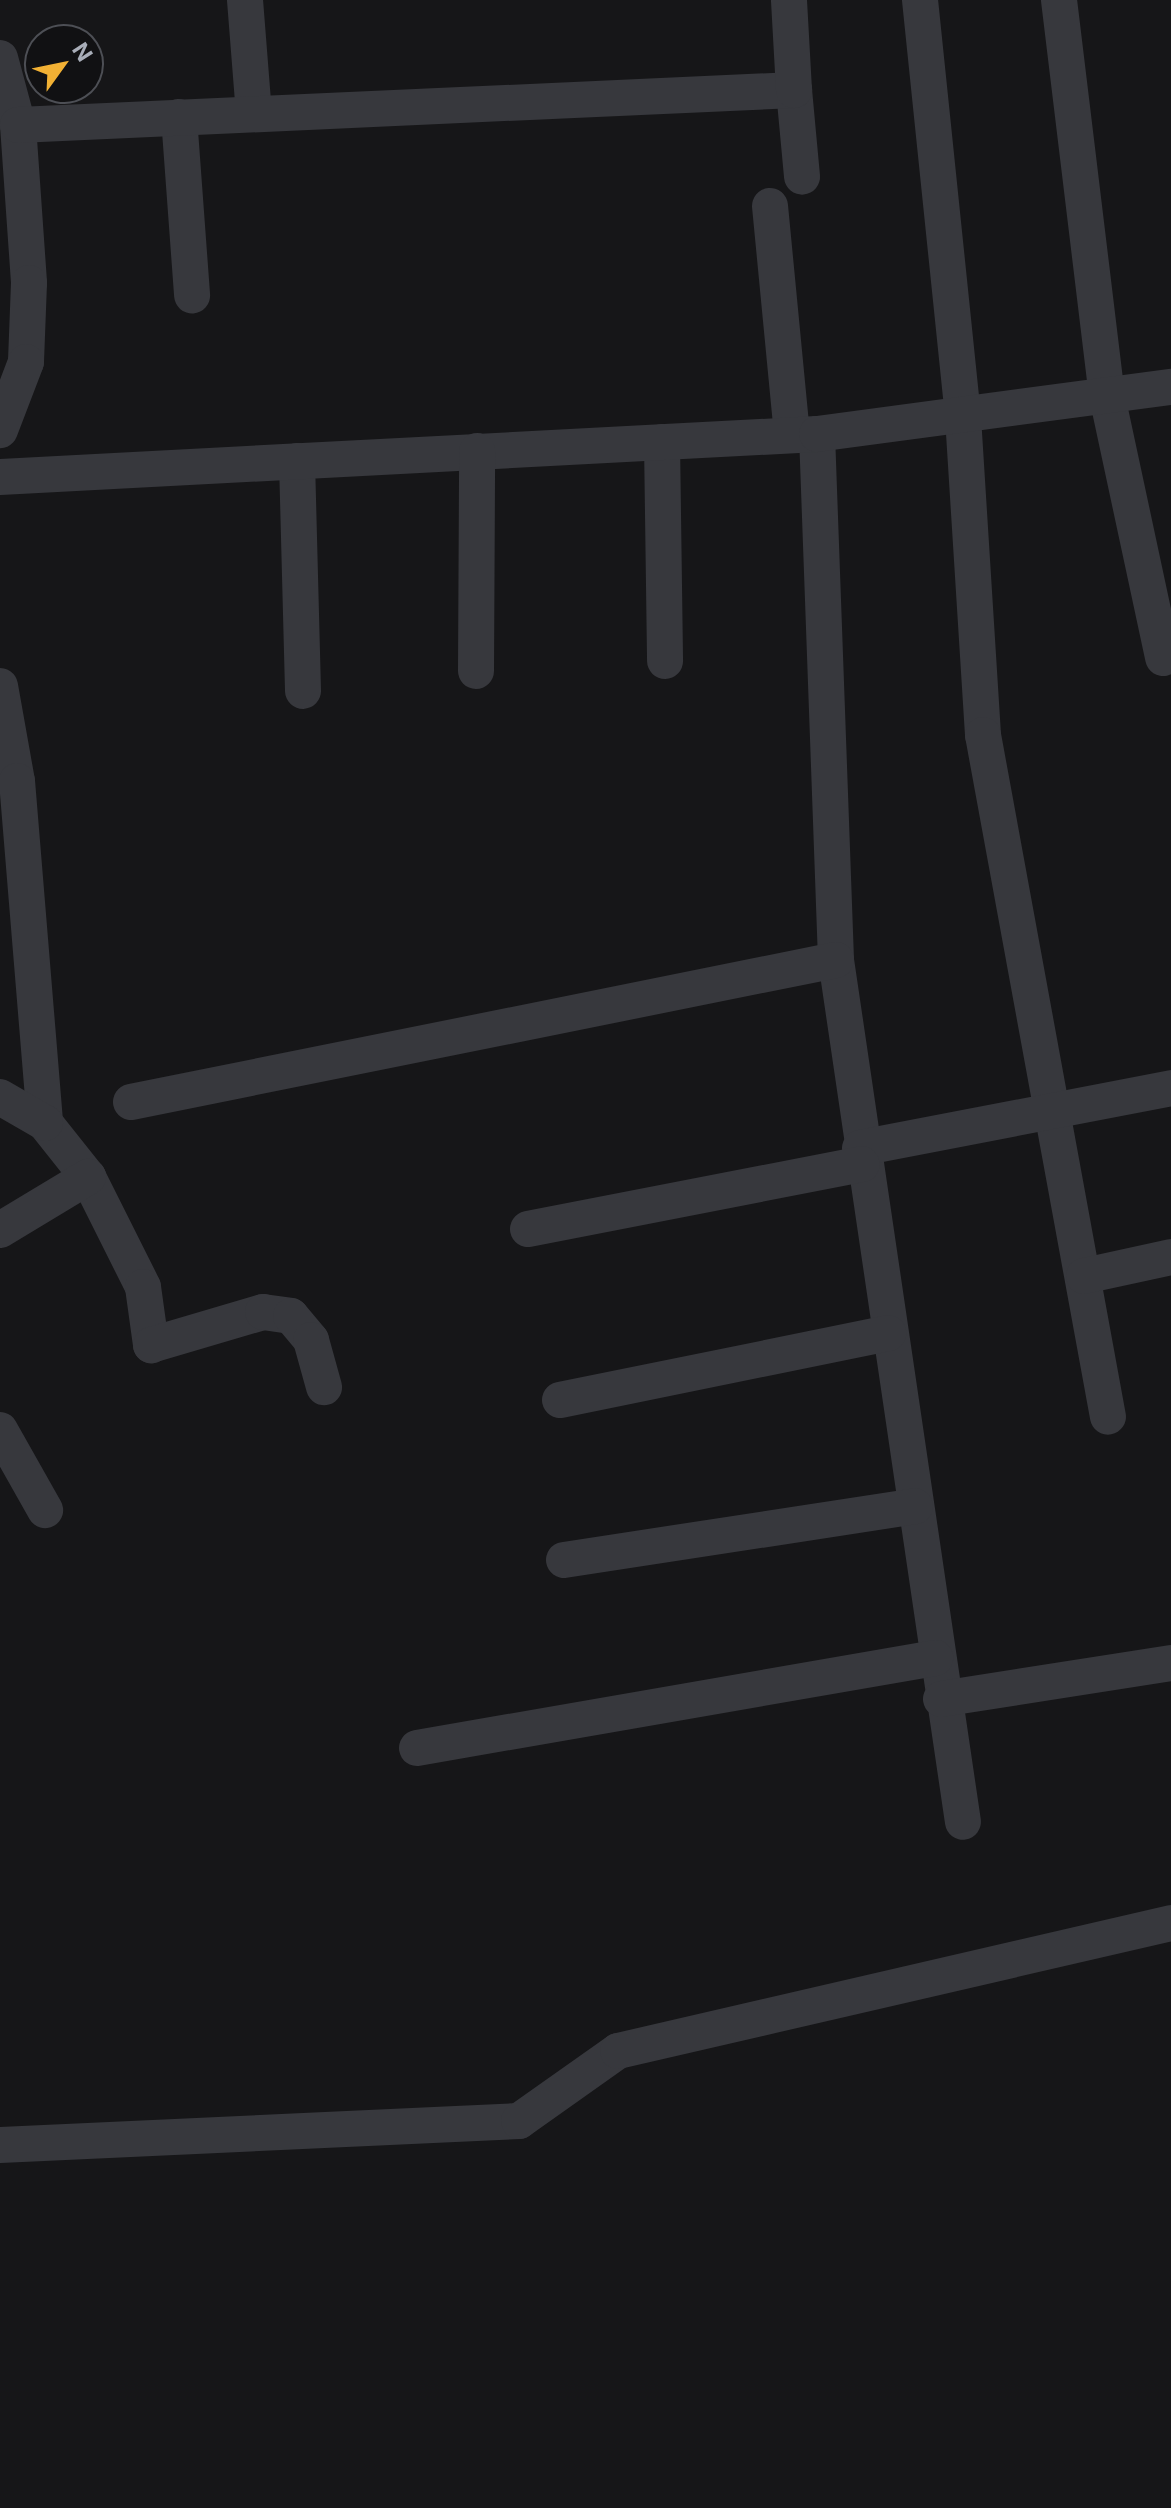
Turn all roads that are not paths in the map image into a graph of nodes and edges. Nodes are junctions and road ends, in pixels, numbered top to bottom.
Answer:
1 (245, 0) edge
2 (789, 0) edge
3 (920, 0) edge
4 (1059, 0) edge
5 (0, 58) edge
6 (794, 90) junction
7 (254, 114) junction
8 (179, 117) junction
9 (18, 125) junction
10 (802, 177) dead end
11 (770, 206) dead end
12 (15, 284) edge
13 (192, 296) dead end
14 (1171, 387) edge
15 (1107, 396) junction
16 (963, 417) junction
17 (0, 430) edge
18 (804, 434) junction
19 (662, 442) junction
20 (477, 451) junction
21 (297, 461) junction
22 (0, 477) edge
23 (1163, 658) dead end
24 (665, 661) dead end
25 (476, 671) dead end
26 (0, 686) edge
27 (303, 691) dead end
28 (836, 960) junction
29 (1171, 1088) edge
30 (0, 1097) edge
31 (131, 1102) dead end
32 (1052, 1110) junction
33 (45, 1123) junction
34 (861, 1156) junction
35 (88, 1177) junction
36 (528, 1229) dead end
37 (0, 1230) edge
38 (1171, 1257) edge
39 (1084, 1276) junction
40 (888, 1333) junction
41 (324, 1387) dead end
42 (560, 1400) dead end
43 (1108, 1417) dead end
44 (0, 1430) edge
45 (915, 1506) junction
46 (45, 1510) dead end
47 (564, 1560) dead end
48 (935, 1658) junction
49 (1171, 1663) edge
50 (941, 1699) junction
51 (417, 1748) dead end
52 (963, 1822) dead end
53 (1171, 1923) edge
54 (0, 2145) edge

1 - 7 street
2 - 6 street
3 - 16 street
4 - 15 street
5 - 9 street
6 - 7 street
6 - 10 street
7 - 8 street
8 - 9 street
8 - 13 street
9 - 12 street
11 - 18 street
12 - 17 street
14 - 15 street
15 - 16 street
15 - 23 street
16 - 18 street
16 - 32 street
18 - 19 street
18 - 28 street
19 - 20 street
19 - 24 street
20 - 21 street
20 - 25 street
21 - 22 street
21 - 27 street
26 - 33 street
28 - 31 street
28 - 34 street
29 - 32 street
30 - 33 street
32 - 34 street
32 - 39 street
33 - 35 street
34 - 36 street
34 - 40 street
35 - 37 street
35 - 41 street
38 - 39 street
39 - 43 street
40 - 42 street
40 - 45 street
44 - 46 street
45 - 47 street
45 - 48 street
48 - 50 street
48 - 51 street
49 - 50 street
50 - 52 street
53 - 54 street

